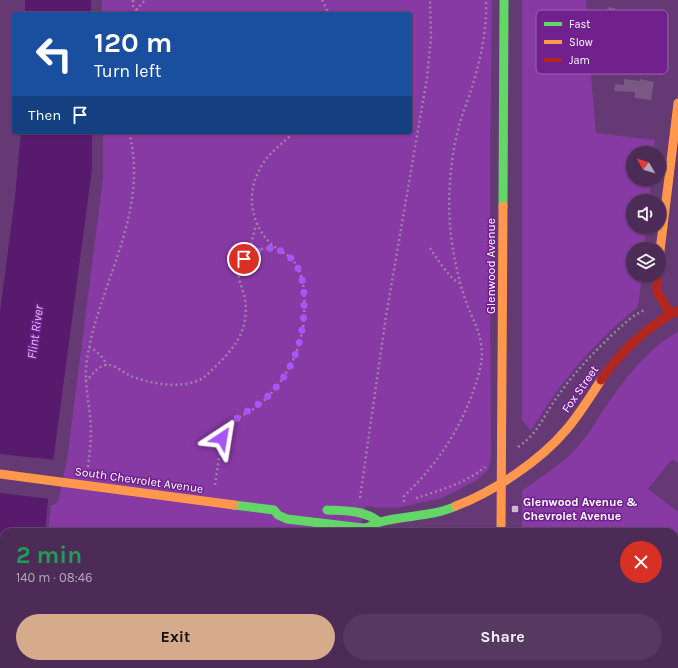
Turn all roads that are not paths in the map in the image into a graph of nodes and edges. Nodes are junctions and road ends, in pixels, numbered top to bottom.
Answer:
1 (504, 0) edge
2 (678, 103) edge
3 (661, 242) edge
4 (657, 282) edge
5 (674, 312) edge
6 (0, 474) edge
7 (502, 482) junction
8 (318, 509) dead end
9 (379, 522) junction
10 (501, 528) edge

1 - 7 street, Glenwood Avenue
2 - 3 street
4 - 5 street
5 - 7 street, Fox Street
6 - 9 street, South Chevrolet Avenue
7 - 9 street, South Chevrolet Avenue
7 - 10 street, Glenwood Avenue
8 - 9 street

